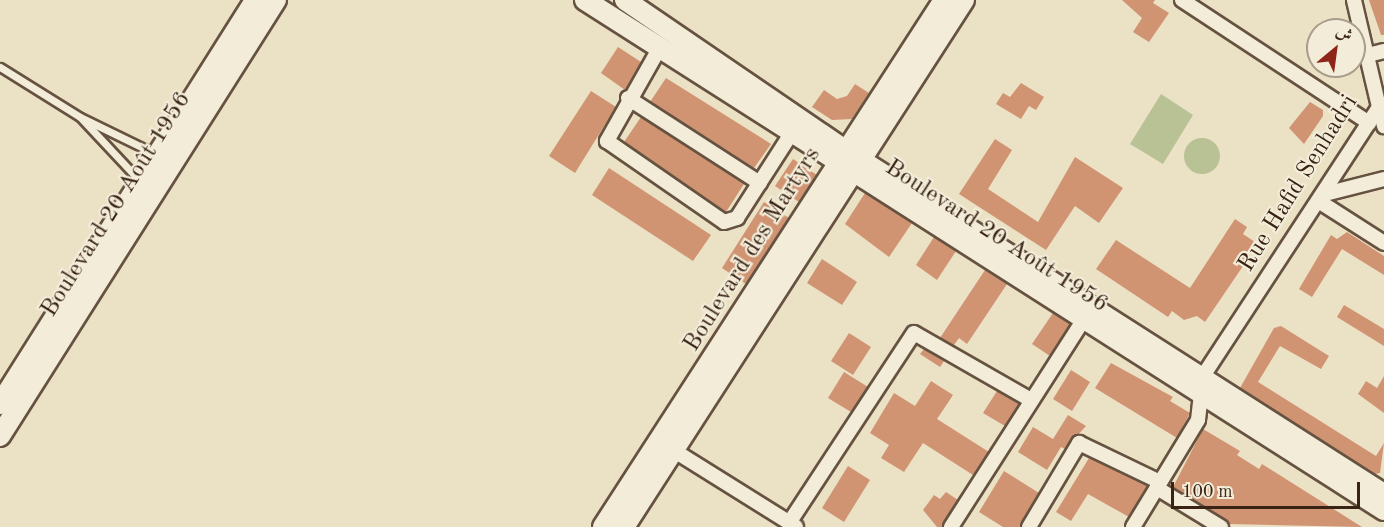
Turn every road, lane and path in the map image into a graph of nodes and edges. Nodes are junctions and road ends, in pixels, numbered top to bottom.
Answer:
1 (255, 0) edge
2 (276, 0) edge
3 (585, 0) edge
4 (944, 0) edge
5 (964, 0) edge
6 (1182, 0) edge
7 (1354, 0) edge
8 (632, 2) edge
9 (622, 24) junction
10 (659, 49) junction
11 (1384, 51) edge
12 (1368, 55) junction
13 (0, 67) edge
14 (628, 98) junction
15 (1379, 107) junction
16 (80, 117) junction
17 (1369, 123) junction
18 (1384, 126) edge
19 (791, 134) junction
20 (166, 158) junction
21 (848, 161) junction
22 (1384, 178) edge
23 (760, 183) junction
24 (148, 188) junction
25 (1322, 198) junction
26 (1384, 243) edge
27 (1082, 322) junction
28 (1203, 376) junction
29 (1199, 396) junction
30 (1031, 400) junction
31 (0, 404) edge
32 (0, 436) edge
33 (673, 450) junction
34 (1158, 485) junction
35 (1384, 494) edge
36 (1384, 510) edge
37 (793, 525) edge
38 (603, 527) edge
39 (624, 527) edge
40 (951, 527) edge
41 (1029, 527) edge
42 (1133, 527) edge
43 (1221, 527) edge

1 - 20 street
2 - 20 street, Boulevard 20 Août 1956
3 - 9 street, Boulevard 20 Août 1956
4 - 21 street, Boulevard des Martyrs
5 - 21 street, Boulevard des Martyrs
6 - 17 street
7 - 12 street, Rue Hafid Senhadri
8 - 9 street
8 - 21 street
9 - 10 street, Boulevard 20 Août 1956
10 - 14 street
10 - 19 street, Boulevard 20 Août 1956
11 - 12 street
12 - 15 street, Rue Hafid Senhadri
13 - 16 lane
14 - 23 street
14 - 23 street
15 - 17 street, Rue Hafid Senhadri
15 - 18 street
16 - 20 lane
16 - 24 lane
17 - 25 street, Rue Hafid Senhadri
19 - 21 street, Boulevard 20 Août 1956
19 - 23 street
20 - 24 street, Boulevard 20 Août 1956
21 - 27 street, Boulevard 20 Août 1956
21 - 28 street, Boulevard 20 Août 1956
21 - 33 street, Boulevard des Martyrs
21 - 38 street, Boulevard des Martyrs
22 - 25 street
24 - 31 street
24 - 32 street, Boulevard 20 Août 1956
25 - 26 street
25 - 28 street, Rue Hafid Senhadri
27 - 29 street, Boulevard 20 Août 1956
27 - 30 street
28 - 29 street
28 - 35 street, Boulevard 20 Août 1956
29 - 34 street
29 - 36 street, Boulevard 20 Août 1956
30 - 37 street
30 - 40 street
33 - 37 street
33 - 39 street, Boulevard des Martyrs
34 - 41 street
34 - 42 street
34 - 43 street

